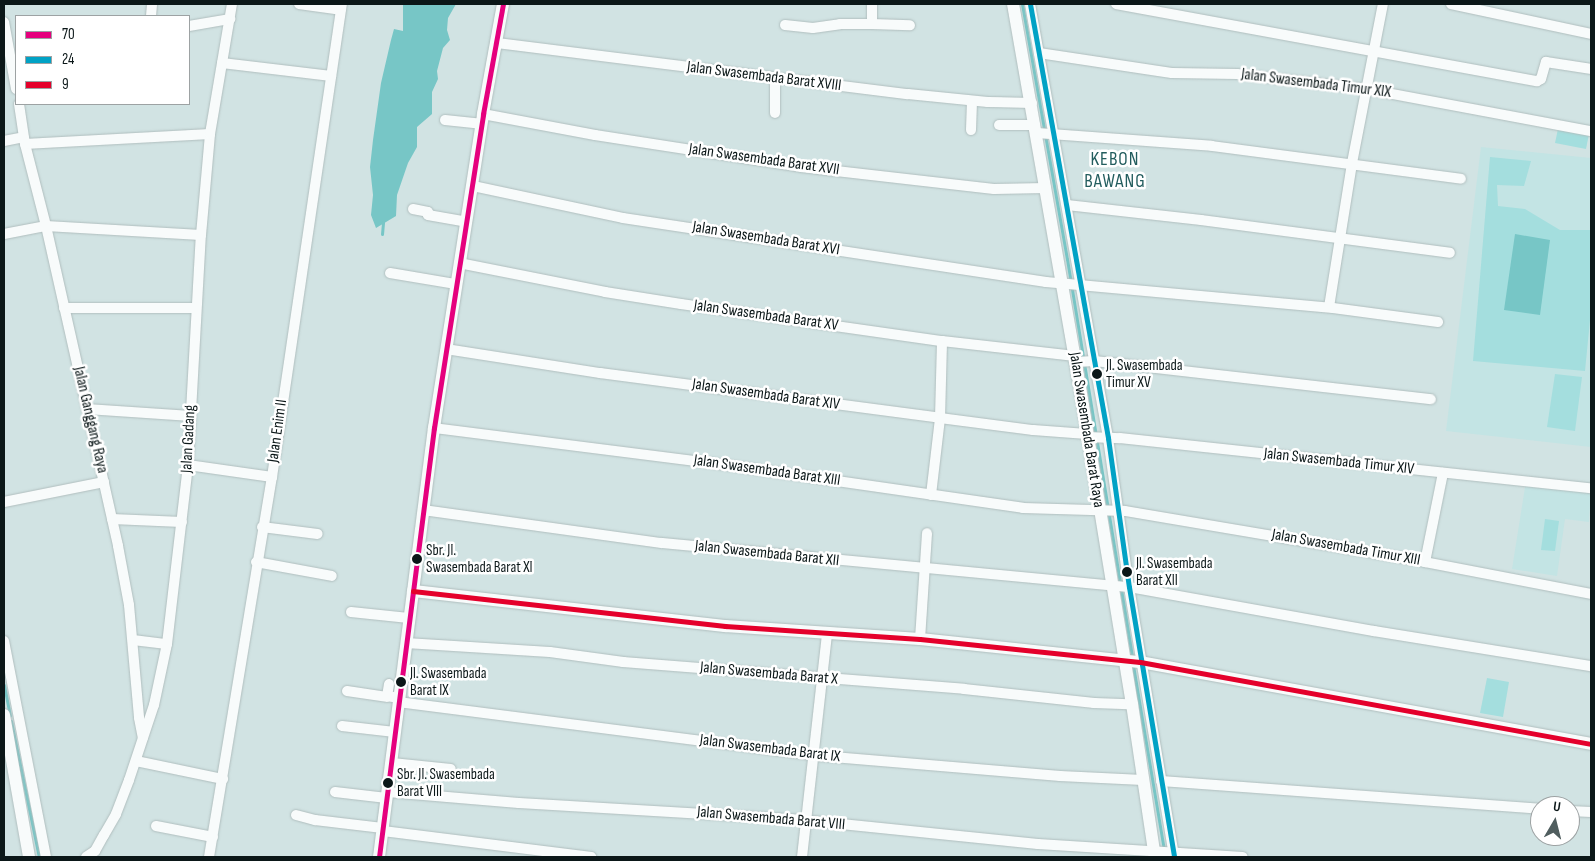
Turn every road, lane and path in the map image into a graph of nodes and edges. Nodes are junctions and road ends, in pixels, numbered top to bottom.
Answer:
1 (232, 4) edge
2 (299, 4) edge
3 (503, 4) edge
4 (872, 4) edge
5 (1011, 4) edge
6 (1030, 4) edge
7 (1116, 4) edge
8 (1383, 4) edge
9 (1451, 4) edge
10 (342, 7) edge
11 (230, 19) junction
12 (4, 22) edge
13 (872, 24) junction
14 (785, 25) dead end
15 (910, 25) dead end
16 (190, 26) edge
17 (1591, 34) edge
18 (497, 43) junction
19 (1373, 52) junction
20 (1039, 53) junction
21 (10, 54) edge
22 (222, 63) junction
23 (1591, 69) edge
24 (331, 76) junction
25 (775, 78) junction
26 (15, 83) edge
27 (1366, 89) junction
28 (972, 101) junction
29 (1032, 103) junction
30 (19, 105) edge
31 (775, 113) dead end
32 (482, 119) junction
33 (445, 120) dead end
34 (999, 125) dead end
35 (971, 130) dead end
36 (1043, 131) junction
37 (1591, 131) edge
38 (210, 134) junction
39 (4, 141) edge
40 (25, 141) junction
41 (1352, 163) junction
42 (1461, 179) dead end
43 (473, 186) junction
44 (1046, 188) junction
45 (1067, 205) junction
46 (413, 209) dead end
47 (466, 222) junction
48 (46, 226) junction
49 (4, 234) edge
50 (201, 235) junction
51 (1340, 240) junction
52 (1450, 254) dead end
53 (459, 263) junction
54 (390, 273) dead end
55 (1063, 283) junction
56 (456, 284) junction
57 (1079, 284) junction
58 (1329, 307) junction
59 (64, 308) junction
60 (196, 308) junction
61 (1438, 322) dead end
62 (942, 341) junction
63 (446, 349) junction
64 (1076, 360) junction
65 (1094, 361) junction
66 (1431, 398) dead end
67 (88, 409) junction
68 (190, 416) junction
69 (940, 418) junction
70 (434, 428) junction
71 (1088, 436) junction
72 (1106, 438) junction
73 (188, 465) junction
74 (1443, 473) junction
75 (272, 477) junction
76 (104, 482) junction
77 (1591, 488) edge
78 (930, 495) junction
79 (4, 502) edge
80 (423, 510) junction
81 (1102, 510) junction
82 (1117, 510) junction
83 (112, 519) junction
84 (182, 522) junction
85 (262, 528) junction
86 (927, 533) dead end
87 (318, 534) dead end
88 (256, 562) junction
89 (1425, 562) junction
90 (926, 570) junction
91 (332, 576) dead end
92 (1114, 586) junction
93 (1128, 587) junction
94 (413, 591) junction
95 (1591, 594) edge
96 (351, 612) dead end
97 (409, 618) junction
98 (827, 633) junction
99 (920, 639) junction
100 (132, 640) junction
101 (4, 641) edge
102 (406, 643) junction
103 (167, 644) junction
104 (1134, 661) junction
105 (1591, 666) edge
106 (822, 678) junction
107 (389, 684) dead end
108 (347, 691) dead end
109 (395, 699) junction
110 (1132, 704) junction
111 (4, 715) edge
112 (342, 726) dead end
113 (395, 732) junction
114 (143, 739) junction
115 (1591, 744) edge
116 (814, 755) junction
117 (136, 761) junction
118 (392, 763) junction
119 (450, 769) dead end
120 (9, 770) edge
121 (223, 779) junction
122 (1143, 780) junction
123 (1161, 781) junction
124 (335, 792) dead end
125 (388, 795) junction
126 (1530, 807) edge
127 (296, 815) dead end
128 (805, 820) junction
129 (156, 826) dead end
130 (383, 829) junction
131 (213, 837) junction
132 (1155, 853) edge
133 (1173, 854) edge
134 (29, 857) edge
135 (46, 857) edge
136 (86, 857) edge
137 (210, 857) edge
138 (378, 857) edge
139 (591, 857) edge
140 (802, 857) edge
141 (1243, 857) edge

1 - 11 street, Jalan Gadang
2 - 10 street
3 - 18 street
4 - 13 street
5 - 29 street, Jalan Swasembada Barat Raya
6 - 20 street
7 - 19 street
8 - 19 street
9 - 17 street
10 - 24 street, Jalan Enim II
11 - 16 street
11 - 22 street, Jalan Gadang
12 - 21 street
13 - 14 street
13 - 15 street
18 - 25 street, Jalan Swasembada Barat XVIII
18 - 32 street
19 - 23 street
19 - 27 street
20 - 27 street, Jalan Swasembada Timur XIX
20 - 36 street
21 - 26 street
22 - 24 street
22 - 38 street, Jalan Gadang
24 - 75 street, Jalan Enim II
25 - 28 street, Jalan Swasembada Barat XVIII
25 - 31 street
27 - 37 street, Jalan Swasembada Timur XIX
27 - 41 street
28 - 29 street, Jalan Swasembada Barat XVIII
28 - 35 street
29 - 36 street, Jalan Swasembada Barat Raya
30 - 40 street, Jalan Ganggang Raya
32 - 33 street, Jalan Swasembada Barat XVII
32 - 43 street
32 - 44 street, Jalan Swasembada Barat XVII
34 - 36 street
36 - 41 street
36 - 44 street, Jalan Swasembada Barat Raya
36 - 45 street
38 - 40 street
38 - 50 street, Jalan Gadang
39 - 40 street
40 - 48 street, Jalan Ganggang Raya
41 - 42 street
41 - 51 street
43 - 47 street
43 - 55 street, Jalan Swasembada Barat XVI
44 - 55 street, Jalan Swasembada Barat Raya
45 - 51 street
45 - 57 street
46 - 47 street
47 - 53 street
48 - 49 street
48 - 50 street
48 - 59 street, Jalan Ganggang Raya
50 - 60 street, Jalan Gadang
51 - 52 street
51 - 58 street
53 - 56 street
53 - 62 street, Jalan Swasembada Barat XV
54 - 56 street
55 - 57 street, Jalan Swasembada Barat XVI
55 - 64 street, Jalan Swasembada Barat Raya
56 - 63 street
57 - 58 street, Jalan Swasembada Barat XVI
57 - 65 street
58 - 61 street, Jalan Swasembada Barat XVI
59 - 60 street
59 - 67 street, Jalan Ganggang Raya
60 - 68 street, Jalan Gadang
62 - 64 street, Jalan Swasembada Barat XV
62 - 69 street
63 - 69 street, Jalan Swasembada Barat XIV
63 - 70 street
64 - 65 street, Jalan Swasembada Barat XV
64 - 71 street, Jalan Swasembada Barat Raya
65 - 66 street, Jalan Swasembada Barat XV
65 - 72 street
67 - 68 street
67 - 76 street, Jalan Ganggang Raya
68 - 73 street, Jalan Gadang
69 - 71 street, Jalan Swasembada Barat XIV
69 - 78 street
70 - 78 street, Jalan Swasembada Barat XIII
70 - 80 street
71 - 72 street, Jalan Swasembada Timur XIV
71 - 81 street, Jalan Swasembada Barat Raya
72 - 74 street, Jalan Swasembada Timur XIV
72 - 82 street
73 - 75 street
73 - 84 street, Jalan Gadang
74 - 77 street, Jalan Swasembada Timur XIV
74 - 89 street
75 - 85 street, Jalan Enim II
76 - 79 street
76 - 83 street, Jalan Ganggang Raya
78 - 81 street, Jalan Swasembada Barat XIII
80 - 90 street, Jalan Swasembada Barat XII
80 - 94 street
81 - 82 street, Jalan Swasembada Timur XIII
81 - 92 street, Jalan Swasembada Barat Raya
82 - 89 street, Jalan Swasembada Timur XIII
82 - 93 street
83 - 84 street
83 - 100 street, Jalan Ganggang Raya
84 - 103 street, Jalan Gadang
85 - 87 street
85 - 88 street, Jalan Enim II
86 - 90 street
88 - 91 street
88 - 121 street, Jalan Enim II
89 - 95 street, Jalan Swasembada Timur XIII
90 - 92 street, Jalan Swasembada Barat XII
90 - 99 street
92 - 93 street, Jalan Swasembada Barat XII
92 - 104 street, Jalan Swasembada Barat Raya
93 - 104 street
93 - 105 street, Jalan Swasembada Barat XII
94 - 97 street
94 - 98 street
96 - 97 street
97 - 102 street
98 - 99 street
98 - 106 street
99 - 104 street
100 - 103 street
100 - 114 street, Jalan Ganggang Raya
101 - 135 street
102 - 106 street, Jalan Swasembada Barat X
102 - 109 street
103 - 114 street, Jalan Gadang
104 - 110 street, Jalan Swasembada Barat Raya
104 - 115 street
104 - 123 street
106 - 110 street, Jalan Swasembada Barat X
106 - 116 street
107 - 109 street
108 - 109 street, Jalan Swasembada Barat IX
109 - 113 street
109 - 116 street, Jalan Swasembada Barat IX
110 - 122 street, Jalan Swasembada Barat Raya
111 - 120 street
112 - 113 street
113 - 118 street
114 - 117 street, Jalan Gadang
116 - 122 street, Jalan Swasembada Barat IX
116 - 128 street
117 - 121 street
117 - 136 street, Jalan Gadang
118 - 119 street
118 - 125 street
120 - 134 street
121 - 131 street, Jalan Enim II
122 - 132 street, Jalan Swasembada Barat Raya
123 - 126 street
123 - 133 street
124 - 125 street, Jalan Swasembada Barat VIII
125 - 128 street, Jalan Swasembada Barat VIII
125 - 130 street
127 - 130 street
128 - 132 street, Jalan Swasembada Barat VIII
128 - 140 street
129 - 131 street
130 - 138 street
130 - 139 street
131 - 137 street, Jalan Enim II
132 - 133 street, Jalan Swasembada Barat VIII
133 - 141 street, Jalan Swasembada Barat VIII

